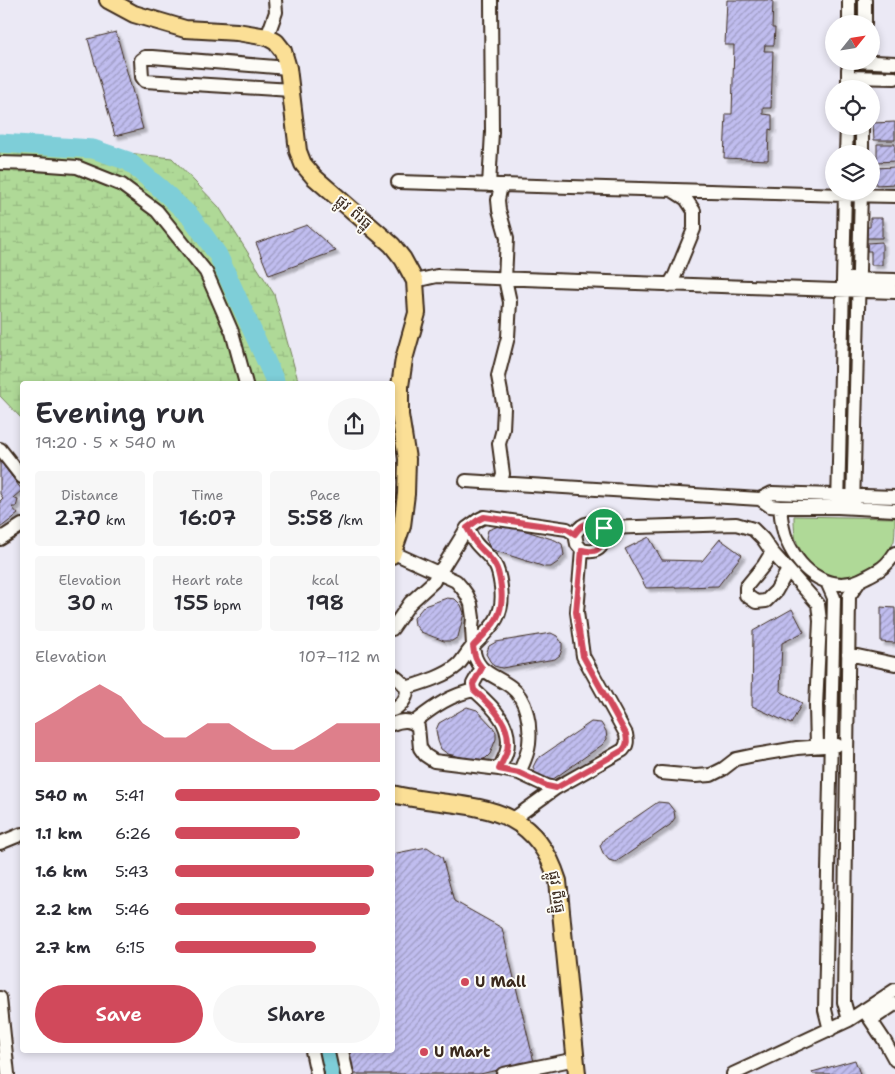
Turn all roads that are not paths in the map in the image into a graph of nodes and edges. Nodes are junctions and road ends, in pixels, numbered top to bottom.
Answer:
1 (275, 0) edge
2 (491, 0) edge
3 (850, 0) edge
4 (865, 0) edge
5 (112, 1) edge
6 (849, 15) edge
7 (865, 15) edge
8 (267, 37) junction
9 (206, 62) junction
10 (880, 62) edge
11 (895, 62) edge
12 (254, 66) junction
13 (288, 68) junction
14 (895, 78) edge
15 (880, 80) edge
16 (202, 85) junction
17 (253, 88) junction
18 (290, 90) junction
19 (0, 163) edge
20 (398, 182) dead end
21 (495, 185) junction
22 (672, 190) junction
23 (825, 193) edge
24 (880, 195) edge
25 (895, 196) edge
26 (845, 200) edge
27 (861, 200) edge
28 (505, 279) junction
29 (895, 280) edge
30 (415, 281) junction
31 (843, 284) junction
32 (669, 285) junction
33 (858, 285) junction
34 (895, 292) edge
35 (245, 381) edge
36 (0, 449) edge
37 (20, 474) edge
38 (466, 481) dead end
39 (500, 483) junction
40 (895, 497) edge
41 (760, 499) junction
42 (838, 501) junction
43 (853, 502) junction
44 (780, 507) junction
45 (895, 510) edge
46 (20, 525) edge
47 (467, 528) junction
48 (604, 528) junction
49 (575, 534) junction
50 (0, 540) edge
51 (395, 548) edge
52 (582, 550) junction
53 (772, 552) junction
54 (895, 553) edge
55 (395, 555) edge
56 (788, 570) junction
57 (437, 573) junction
58 (827, 582) junction
59 (859, 582) junction
60 (395, 625) edge
61 (473, 646) junction
62 (848, 654) junction
63 (895, 664) edge
64 (482, 668) junction
65 (395, 677) edge
66 (406, 688) junction
67 (474, 690) junction
68 (395, 716) edge
69 (416, 724) junction
70 (847, 744) junction
71 (831, 745) junction
72 (817, 746) junction
73 (499, 769) junction
74 (519, 773) junction
75 (661, 773) dead end
76 (556, 788) junction
77 (395, 795) edge
78 (513, 819) junction
79 (20, 835) edge
80 (0, 843) edge
81 (895, 990) edge
82 (0, 998) edge
83 (895, 1004) edge
84 (868, 1015) junction
85 (848, 1020) junction
86 (830, 1030) junction
87 (890, 1038) edge
88 (3, 1046) edge
89 (312, 1053) edge
90 (342, 1053) edge
91 (895, 1060) edge
92 (577, 1067) edge
93 (8, 1074) edge
94 (317, 1074) edge
95 (347, 1074) edge
96 (503, 1074) edge
97 (733, 1074) edge

1 - 8 street
2 - 21 street
3 - 6 street
4 - 7 street
5 - 8 main road
8 - 13 main road, ផ្លូវ ពីរធ្នូ
9 - 12 street
9 - 16 street
9 - 16 street
10 - 11 street
12 - 13 street
12 - 17 street
13 - 18 main road, ផ្លូវ ពីរធ្នូ
14 - 15 street
16 - 17 street
17 - 18 street
18 - 30 main road, ផ្លូវ ពីរធ្នូ
19 - 35 street
20 - 21 street
21 - 22 street
21 - 28 street
22 - 23 street
22 - 32 street
24 - 25 street
26 - 31 street
27 - 33 street
28 - 30 street
28 - 32 street
28 - 39 street
29 - 33 street
30 - 51 main road, ផ្លូវ ពីរធ្នូ
31 - 32 street
31 - 33 street
31 - 42 street
33 - 34 street
33 - 43 street
36 - 37 street
38 - 39 street
39 - 41 street
40 - 43 street
41 - 42 street
41 - 44 street
42 - 43 street
42 - 44 street
43 - 45 street
44 - 58 street
46 - 50 street
47 - 49 street
47 - 57 street
47 - 61 street
48 - 49 street
48 - 52 street
48 - 53 street
49 - 52 street
52 - 76 street
53 - 56 street
53 - 56 street
54 - 59 street
55 - 57 street
56 - 72 street
57 - 60 street
57 - 61 street
58 - 59 street
58 - 71 street
59 - 62 street
61 - 64 street
61 - 66 street
62 - 63 street
62 - 70 street
64 - 67 street
64 - 74 street
65 - 66 street
66 - 68 street
67 - 69 street
67 - 73 street
68 - 69 street
69 - 73 street
70 - 71 street
70 - 85 street
71 - 72 street
71 - 86 street
72 - 75 street
73 - 74 street
74 - 76 street
76 - 78 street
77 - 78 main road, ផ្លូវ ពីរធ្នូ
78 - 92 main road, ផ្លូវ ពីរធ្នូ
79 - 80 street
81 - 84 street
82 - 88 street
83 - 84 street
84 - 85 street
84 - 87 street
85 - 86 street
86 - 97 street
87 - 91 street
88 - 93 street
89 - 94 street
90 - 95 street
92 - 96 street

